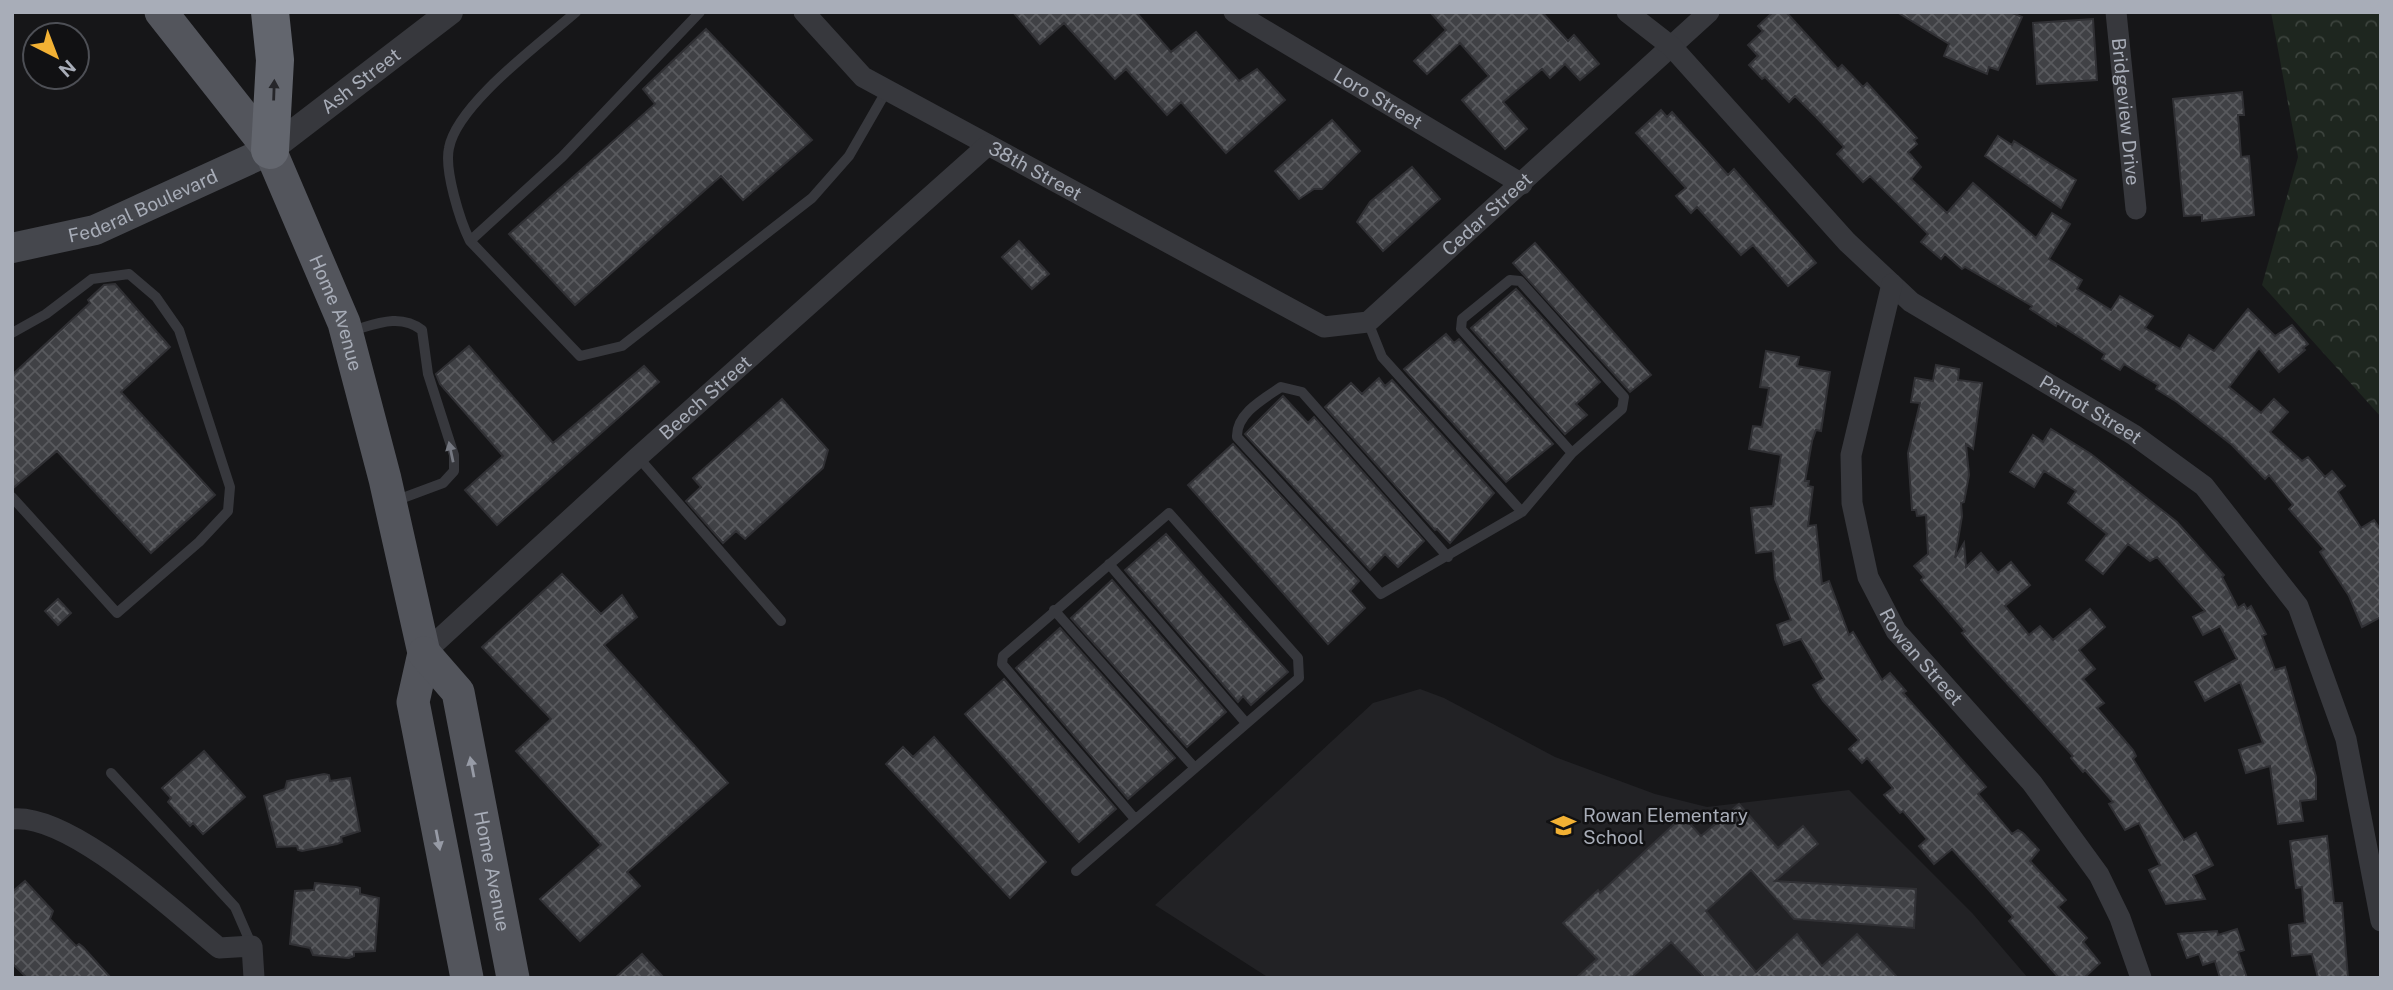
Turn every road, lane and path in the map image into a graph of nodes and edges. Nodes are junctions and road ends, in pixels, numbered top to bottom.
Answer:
1 (161, 12) edge
2 (270, 12) edge
3 (450, 12) edge
4 (576, 12) edge
5 (700, 12) edge
6 (804, 12) edge
7 (1234, 12) edge
8 (1627, 12) edge
9 (1709, 12) edge
10 (2116, 12) edge
11 (1672, 47) junction
12 (887, 90) junction
13 (989, 145) junction
14 (270, 150) junction
15 (1522, 184) junction
16 (2136, 209) dead end
17 (470, 241) junction
18 (12, 248) edge
19 (1892, 284) junction
20 (1368, 322) junction
21 (347, 332) junction
22 (12, 333) edge
23 (1572, 453) junction
24 (638, 457) junction
25 (12, 497) edge
26 (390, 503) junction
27 (1522, 512) junction
28 (1448, 557) junction
29 (1109, 564) junction
30 (1054, 610) junction
31 (781, 621) dead end
32 (424, 653) junction
33 (1246, 723) junction
34 (1194, 766) junction
35 (111, 773) dead end
36 (1135, 819) junction
37 (12, 820) edge
38 (1076, 871) dead end
39 (2381, 921) edge
40 (252, 946) junction
41 (254, 978) edge
42 (467, 978) edge
43 (513, 978) edge
44 (2141, 978) edge

1 - 14 main road, Home Avenue
14 -> 2 highway
3 - 14 street, Ash Street
4 - 17 lane
5 - 17 lane
6 - 12 street, 38th Street
7 - 15 street, Loro Street
8 - 11 street, Parrot Street
9 - 11 street, Cedar Street
10 - 16 street, Bridgeview Drive
11 - 15 street, Cedar Street
11 - 19 street, Parrot Street
12 - 13 street, 38th Street
12 - 17 lane
13 - 20 street, 38th Street
13 - 24 street, Beech Street
14 - 18 main road, Federal Boulevard
14 - 21 main road, Home Avenue
15 - 20 street, Cedar Street
19 - 39 street, Parrot Street
19 - 44 street, Rowan Street
20 - 27 lane
21 - 26 main road, Home Avenue
26 -> 21 lane
22 - 25 lane
23 - 23 lane
23 - 27 lane
24 - 31 lane
24 - 32 street, Beech Street
26 - 32 main road, Home Avenue
27 - 28 lane
28 - 28 lane
29 - 30 lane
29 - 33 lane
29 - 33 lane
30 - 34 lane
30 - 36 lane
32 -> 42 main road, Home Avenue
43 -> 32 main road, Home Avenue
33 - 34 lane
34 - 36 lane
35 - 40 lane
36 - 38 lane
37 - 40 street
40 - 41 street

